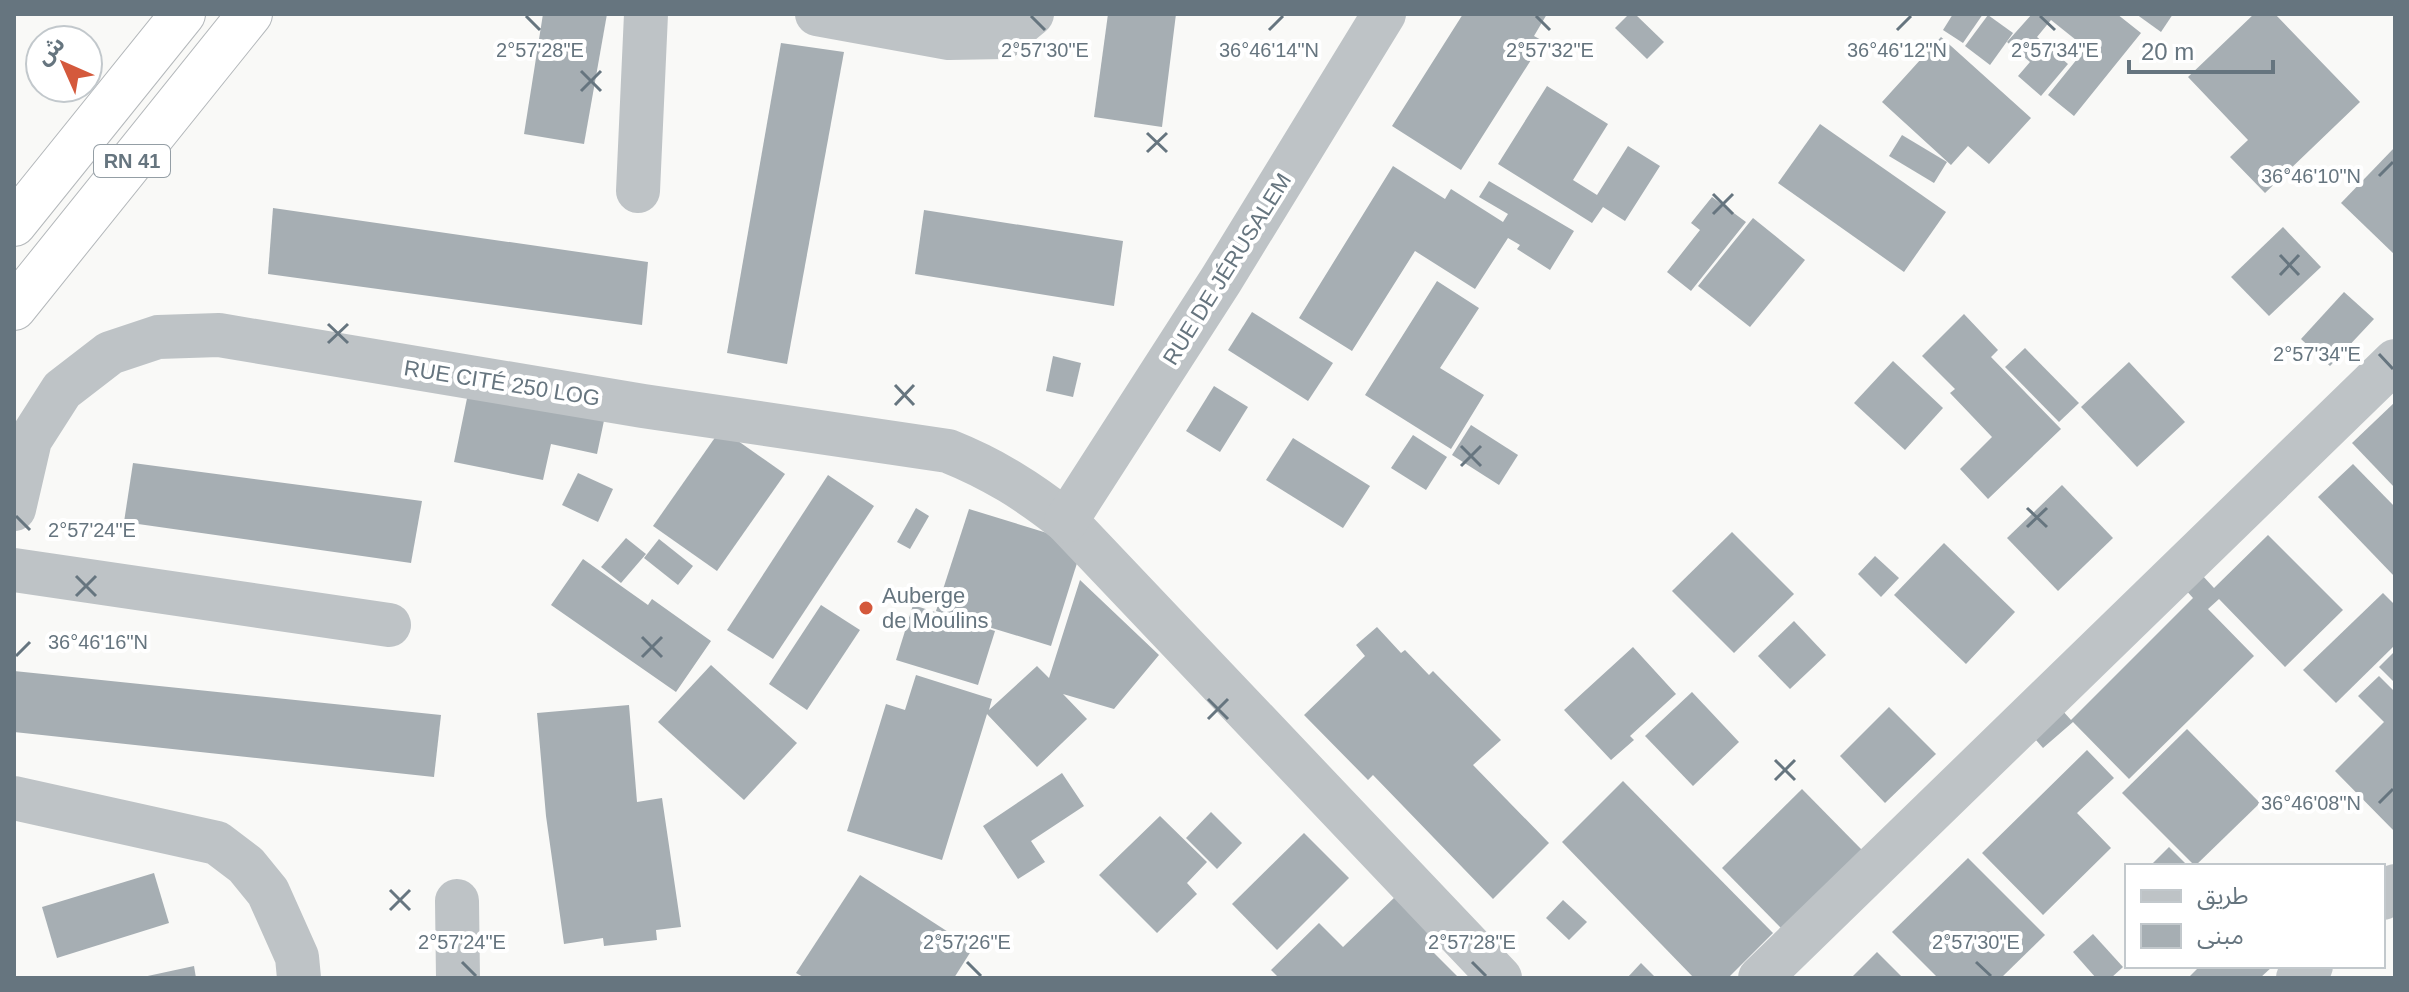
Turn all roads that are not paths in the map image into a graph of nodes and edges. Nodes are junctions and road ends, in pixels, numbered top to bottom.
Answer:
1 (183, 14) edge
2 (250, 14) edge
3 (646, 14) edge
4 (817, 14) edge
5 (1032, 14) edge
6 (1384, 14) edge
7 (638, 191) dead end
8 (14, 224) edge
9 (14, 308) edge
10 (2395, 361) edge
11 (14, 509) edge
12 (1066, 521) junction
13 (14, 570) edge
14 (389, 625) dead end
15 (14, 798) edge
16 (457, 901) dead end
17 (299, 978) edge
18 (458, 978) edge
19 (1500, 978) edge
20 (1760, 978) edge

1 - 8 highway, RN 41
2 - 9 highway, RN 41
3 - 7 street
4 - 5 street
6 - 12 street, RUE DE JÉRUSALEM
10 - 20 street
11 - 12 street, RUE CITÉ 250 LOG
12 - 19 street, RUE CITÉ 250 LOG
13 - 14 street
15 - 17 street
16 - 18 street

